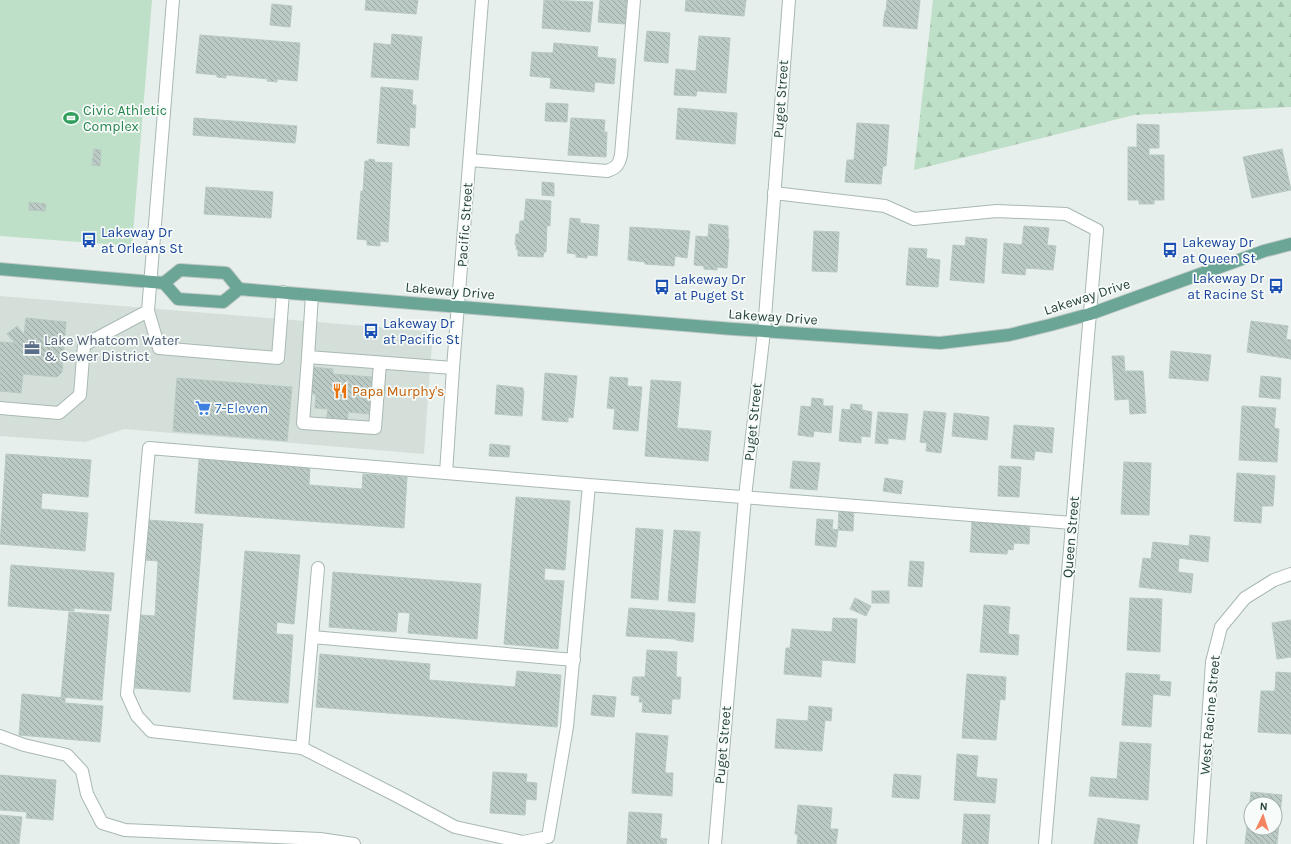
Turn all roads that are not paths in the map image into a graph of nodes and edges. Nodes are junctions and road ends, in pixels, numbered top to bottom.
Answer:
1 (173, 0) edge
2 (482, 0) edge
3 (634, 0) edge
4 (789, 0) edge
5 (470, 160) junction
6 (774, 193) junction
7 (1291, 244) edge
8 (0, 269) edge
9 (150, 282) junction
10 (164, 283) junction
11 (239, 289) junction
12 (283, 292) junction
13 (312, 295) junction
14 (458, 306) junction
15 (148, 311) junction
16 (1090, 314) junction
17 (764, 331) junction
18 (308, 357) junction
19 (380, 363) junction
20 (453, 368) junction
21 (0, 408) edge
22 (446, 473) junction
23 (589, 486) junction
24 (745, 497) junction
25 (1072, 523) junction
26 (318, 568) dead end
27 (1291, 574) edge
28 (312, 637) junction
29 (574, 660) junction
30 (0, 736) edge
31 (302, 748) junction
32 (354, 844) edge
33 (714, 844) edge
34 (1045, 844) edge
35 (1200, 844) edge

1 - 9 street
2 - 5 street, Pacific Street
3 - 5 street
4 - 6 street, Puget Street
5 - 14 street, Pacific Street
6 - 16 street, Queen Street
6 - 17 street, Puget Street
7 - 16 main road, Lakeway Drive
8 - 9 main road
9 - 10 main road
9 - 15 street
10 - 11 main road
10 - 11 main road
11 - 12 main road, Lakeway Drive
12 - 13 main road, Lakeway Drive
12 - 15 street
13 - 14 main road, Lakeway Drive
13 - 18 street
14 - 17 main road, Lakeway Drive
14 - 20 street, Pacific Street
15 - 21 street
16 - 17 main road, Lakeway Drive
16 - 25 street, Queen Street
17 - 24 street, Puget Street
18 - 19 street
18 - 19 street
19 - 20 street
20 - 22 street, Pacific Street
22 - 23 street
22 - 31 street
23 - 24 street
23 - 29 street
24 - 25 street
24 - 33 street, Puget Street
25 - 34 street, Queen Street
26 - 28 street
27 - 35 street, West Racine Street
28 - 29 street
28 - 31 street
29 - 31 street
30 - 32 street

